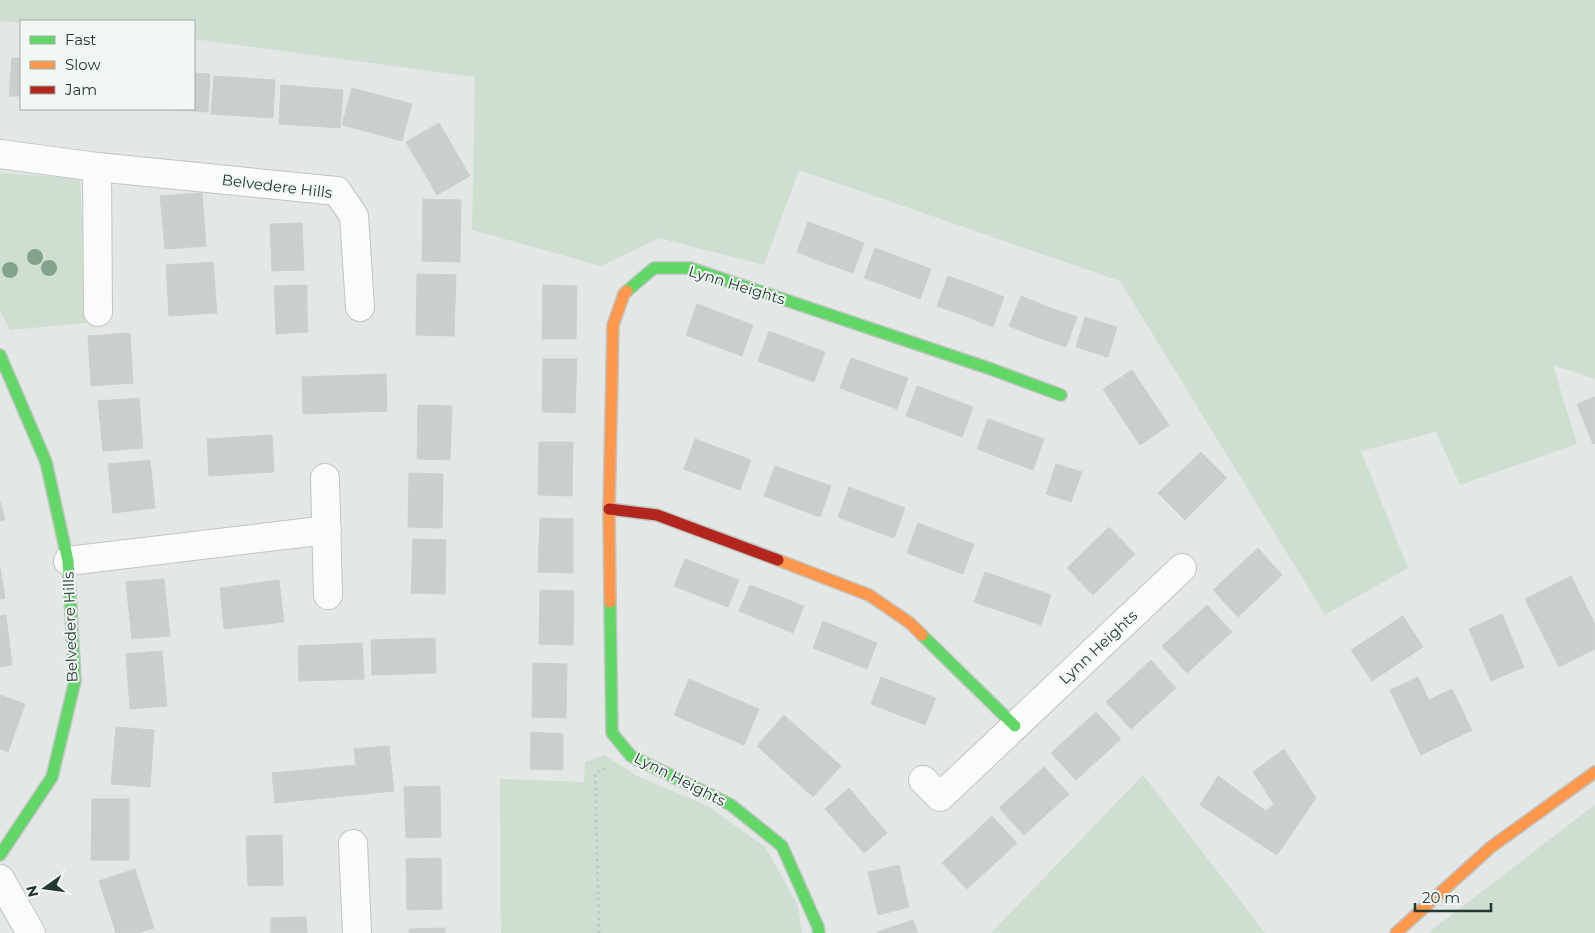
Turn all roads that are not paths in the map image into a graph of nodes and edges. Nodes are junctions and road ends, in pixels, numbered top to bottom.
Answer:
1 (0, 154) edge
2 (97, 167) junction
3 (360, 307) dead end
4 (98, 312) dead end
5 (0, 355) edge
6 (1061, 395) dead end
7 (326, 478) dead end
8 (609, 508) junction
9 (327, 530) junction
10 (68, 561) junction
11 (1182, 568) dead end
12 (328, 595) dead end
13 (1015, 726) junction
14 (1595, 772) edge
15 (923, 780) dead end
16 (353, 844) dead end
17 (0, 855) edge
18 (0, 879) edge
19 (31, 933) edge
20 (357, 933) edge
21 (819, 933) edge
22 (1396, 933) edge

1 - 2 street, Belvedere Hills
2 - 3 street, Belvedere Hills
2 - 4 street
5 - 10 street, Belvedere Hills
6 - 8 street, Lynn Heights
7 - 9 street
8 - 13 street
8 - 21 street, Lynn Heights
9 - 10 street, Belvedere Hills
9 - 12 street
10 - 17 street, Belvedere Hills
11 - 13 street, Lynn Heights
13 - 15 street, Lynn Heights
14 - 22 street
16 - 20 street
18 - 19 street

